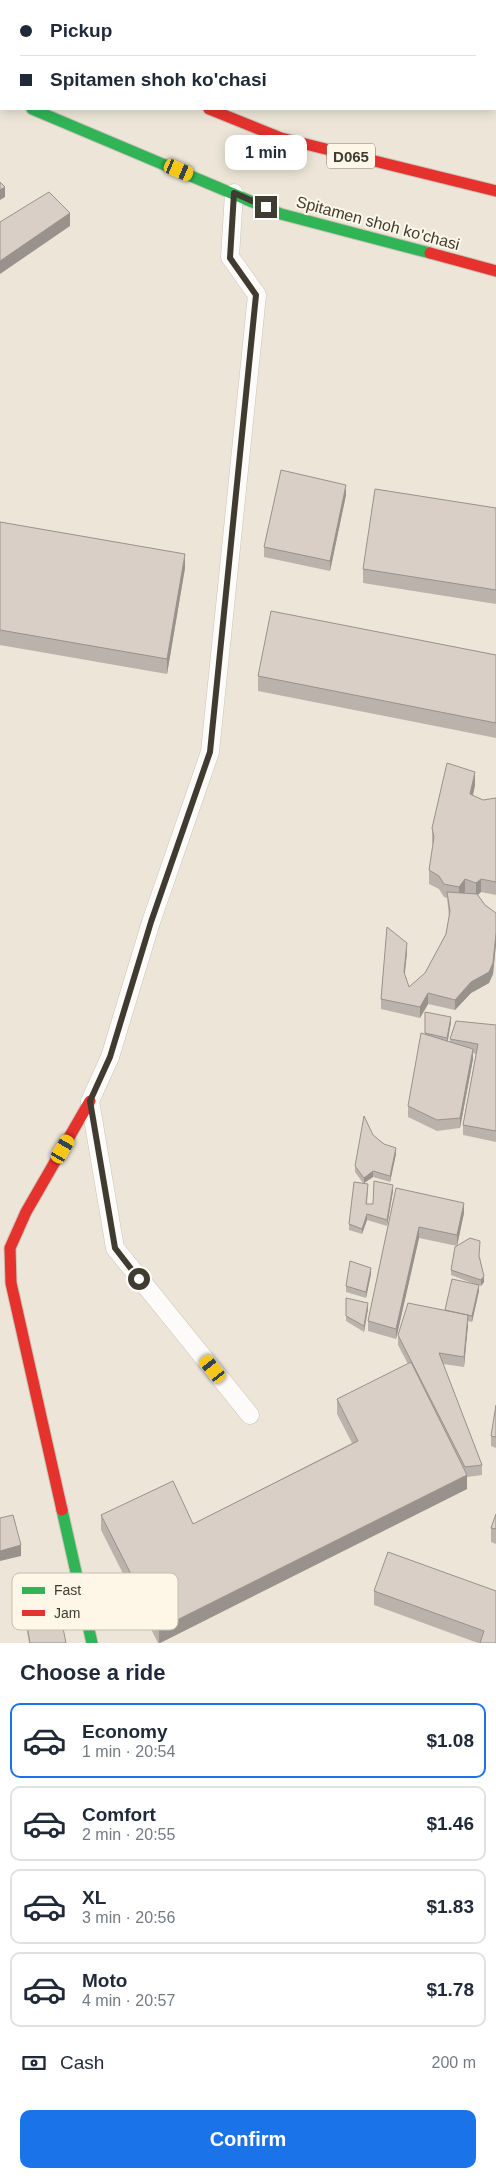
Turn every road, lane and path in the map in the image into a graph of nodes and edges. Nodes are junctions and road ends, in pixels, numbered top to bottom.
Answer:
1 (34, 110) edge
2 (211, 110) edge
3 (496, 191) edge
4 (234, 193) junction
5 (496, 271) edge
6 (90, 1101) junction
7 (250, 1415) dead end
8 (76, 1573) edge
9 (89, 1630) edge
10 (92, 1643) edge

1 - 4 main road, Spitamen shoh ko'chasi
2 - 3 main road, D065
4 - 5 main road, Spitamen shoh ko'chasi
4 - 6 lane
6 - 7 lane
6 - 8 main road
9 - 10 main road

